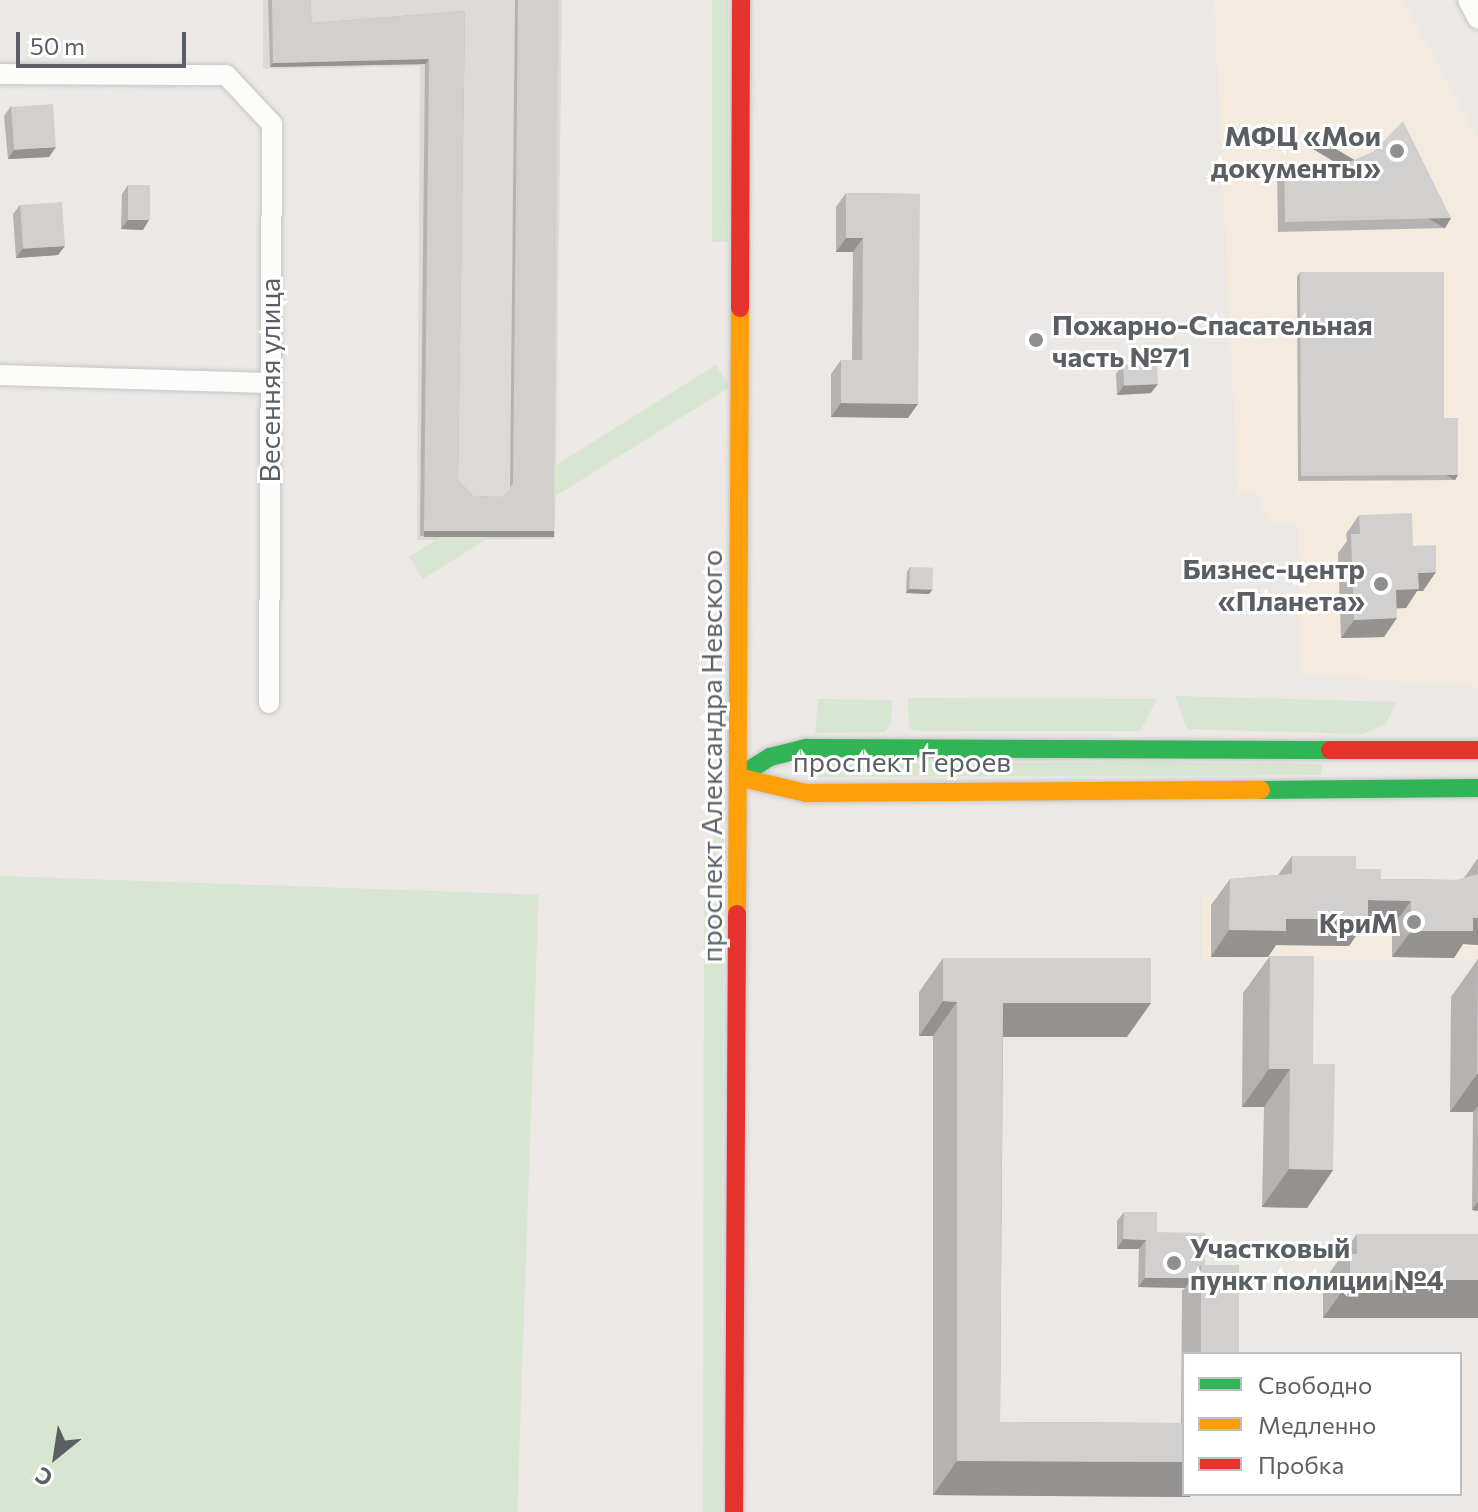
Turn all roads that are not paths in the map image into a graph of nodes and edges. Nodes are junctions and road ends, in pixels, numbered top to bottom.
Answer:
1 (741, 0) edge
2 (1468, 0) edge
3 (1478, 19) edge
4 (0, 74) edge
5 (0, 375) edge
6 (267, 383) junction
7 (269, 703) dead end
8 (1478, 750) edge
9 (738, 777) junction
10 (1478, 788) edge
11 (734, 1512) edge

1 - 9 main road, проспект Александра Невского
2 - 3 street
4 - 6 street, Весенняя улица
5 - 6 street
6 - 7 street, Весенняя улица
8 - 9 main road, проспект Героев
9 - 10 main road, проспект Героев
9 - 11 main road, проспект Александра Невского

